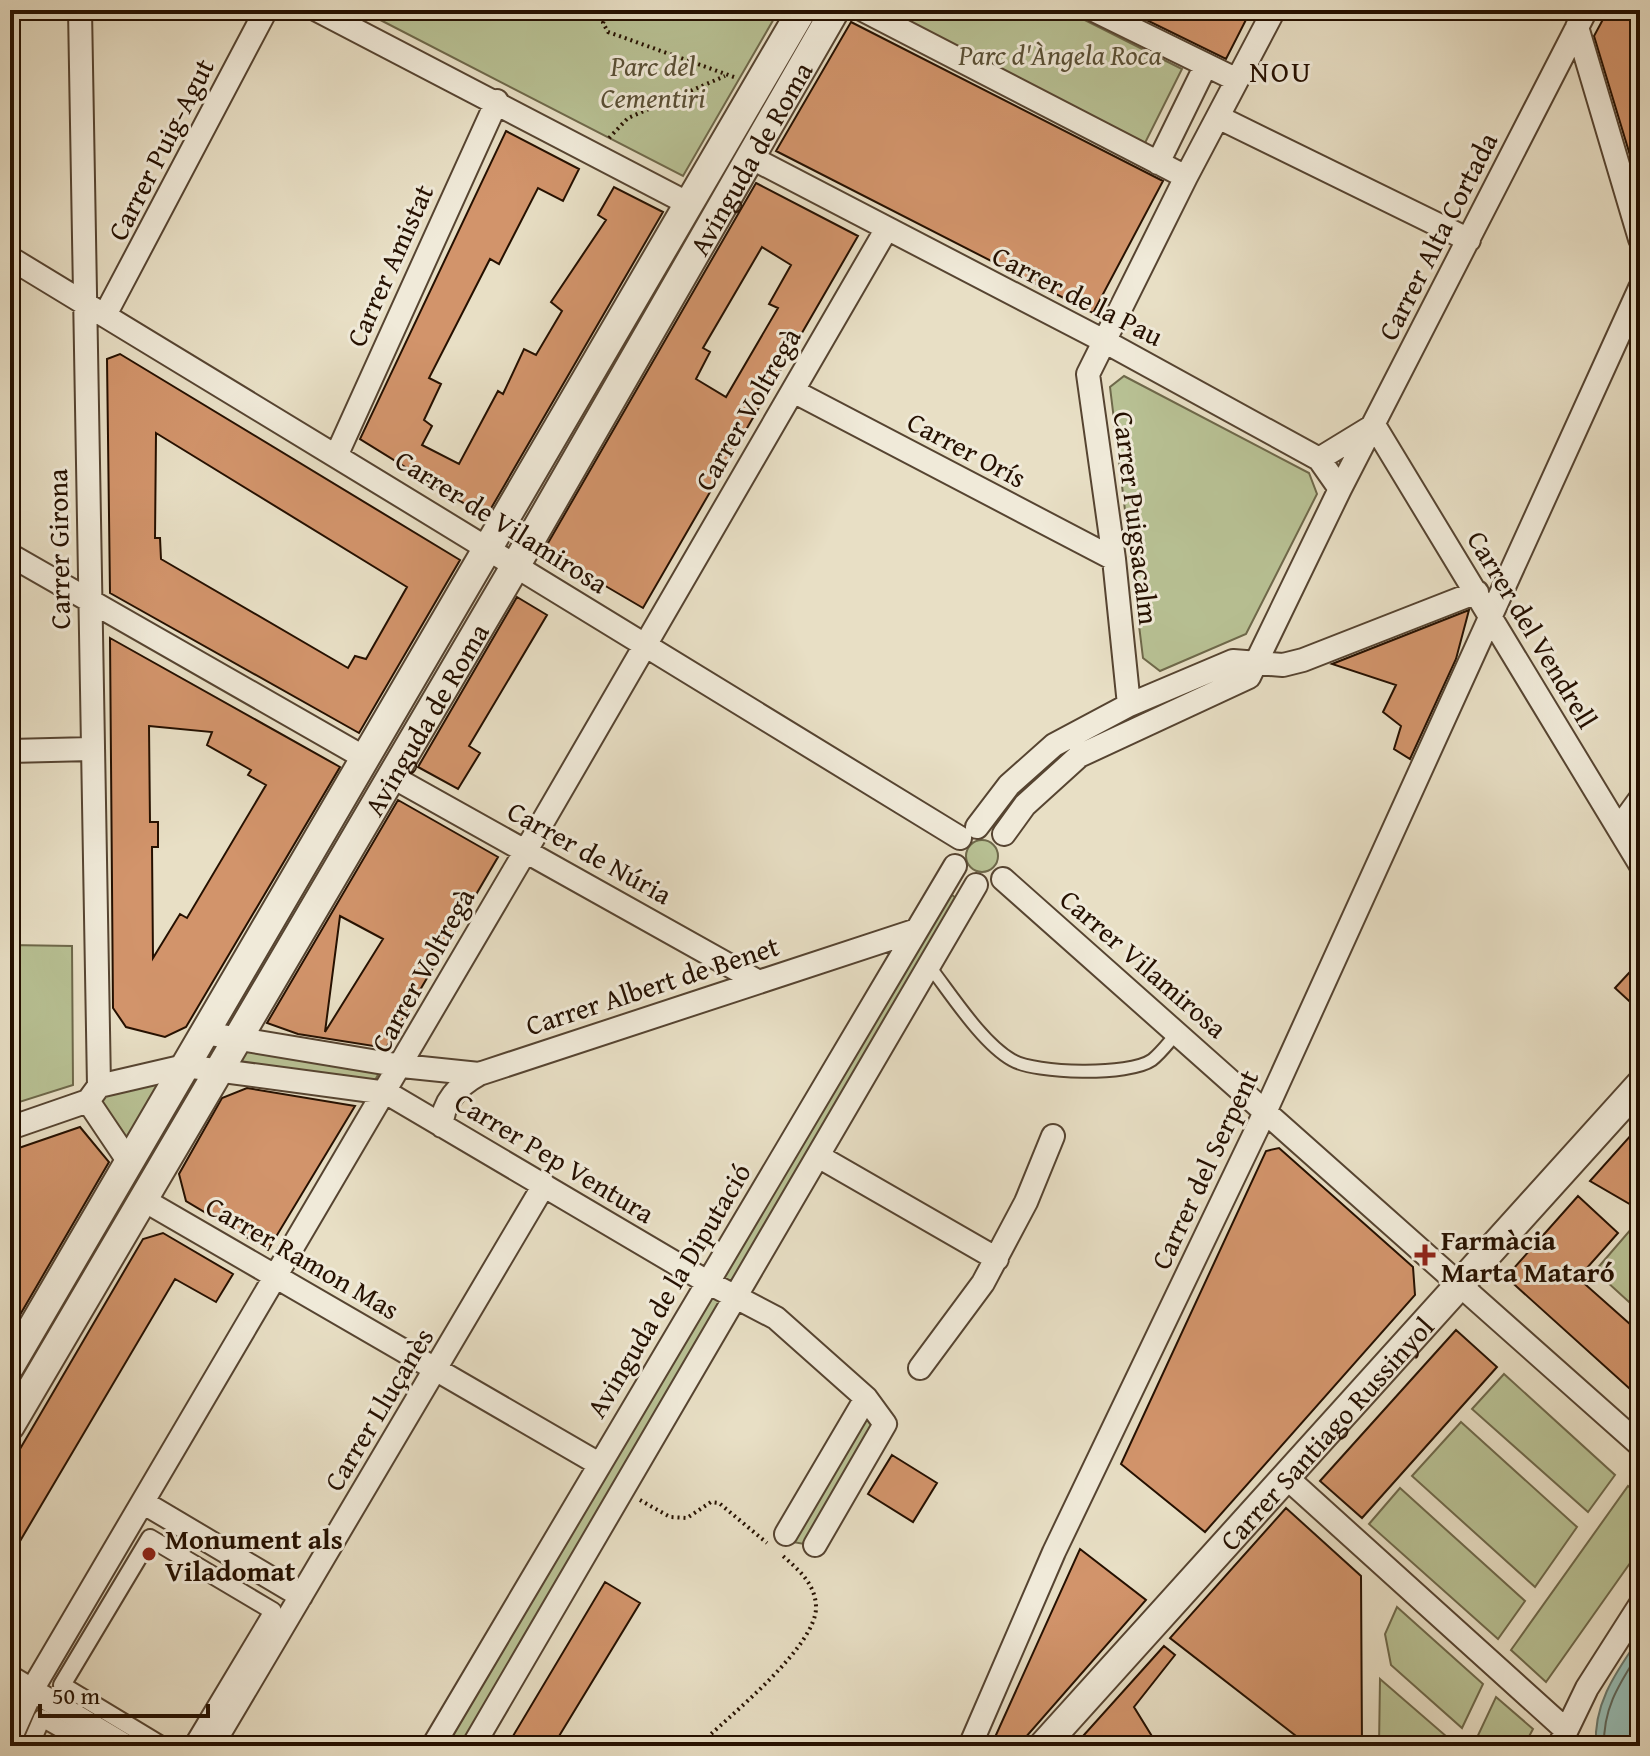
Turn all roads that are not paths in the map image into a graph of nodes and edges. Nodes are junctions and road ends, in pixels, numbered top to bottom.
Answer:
1 (80, 10) edge
2 (266, 10) edge
3 (317, 10) edge
4 (802, 10) edge
5 (835, 10) edge
6 (1094, 10) edge
7 (1274, 10) edge
8 (870, 12) edge
9 (1582, 19) edge
10 (1206, 65) junction
11 (1237, 80) junction
12 (497, 101) junction
13 (1218, 117) junction
14 (752, 158) junction
15 (1158, 163) junction
16 (1186, 177) junction
17 (689, 204) junction
18 (886, 230) junction
19 (1640, 239) edge
20 (1469, 240) junction
21 (10, 258) edge
22 (1640, 288) edge
23 (83, 302) junction
24 (105, 315) junction
25 (1104, 341) junction
26 (793, 391) junction
27 (1374, 425) junction
28 (337, 454) junction
29 (1319, 459) junction
30 (1340, 489) junction
31 (489, 547) junction
32 (10, 555) edge
33 (1114, 559) junction
34 (516, 565) junction
35 (1477, 592) junction
36 (89, 601) junction
37 (1491, 617) junction
38 (644, 646) junction
39 (1255, 665) junction
40 (1129, 705) junction
41 (91, 749) junction
42 (10, 751) edge
43 (365, 758) junction
44 (391, 776) junction
45 (1640, 799) edge
46 (1619, 828) junction
47 (968, 832) junction
48 (525, 850) junction
49 (1008, 857) junction
50 (1640, 864) edge
51 (955, 866) junction
52 (976, 885) junction
53 (917, 930) junction
54 (930, 967) junction
55 (759, 982) junction
56 (204, 1033) junction
57 (1178, 1033) junction
58 (235, 1039) junction
59 (185, 1066) junction
60 (402, 1066) junction
61 (218, 1069) junction
62 (479, 1074) junction
63 (1640, 1085) edge
64 (387, 1093) junction
65 (93, 1094) junction
66 (1266, 1110) junction
67 (442, 1126) junction
68 (10, 1128) edge
69 (1053, 1136) dead end
70 (818, 1156) junction
71 (129, 1162) junction
72 (544, 1185) junction
73 (142, 1199) junction
74 (997, 1259) junction
75 (277, 1276) junction
76 (709, 1283) junction
77 (1459, 1285) junction
78 (735, 1295) junction
79 (10, 1366) edge
80 (920, 1368) dead end
81 (437, 1369) junction
82 (866, 1398) junction
83 (10, 1426) edge
84 (1640, 1445) edge
85 (599, 1464) junction
86 (1286, 1477) junction
87 (144, 1503) junction
88 (786, 1534) dead end
89 (815, 1545) dead end
90 (301, 1596) junction
91 (1640, 1605) edge
92 (10, 1677) edge
93 (32, 1690) junction
94 (1563, 1738) edge
95 (10, 1739) edge
96 (30, 1746) edge
97 (91, 1746) edge
98 (126, 1746) edge
99 (163, 1746) edge
100 (192, 1746) edge
101 (212, 1746) edge
102 (433, 1746) edge
103 (473, 1746) edge
104 (970, 1746) edge
105 (1043, 1746) edge

1 - 23 street, Carrer Girona
2 - 24 street, Carrer Puig-Agut
3 - 12 street
4 - 17 street, Avinguda de Roma
5 - 14 street, Avinguda de Roma
6 - 10 street
7 - 11 street, Carrer Puigsacalm
8 - 15 street
9 - 19 street
9 - 20 street, Carrer Alta Cortada
10 - 11 street
10 - 15 street
11 - 13 street, Carrer Puigsacalm
12 - 17 street
12 - 28 street, Carrer Amistat
13 - 16 street, Carrer Puigsacalm
13 - 20 street
14 - 18 street, Carrer de la Pau
14 - 34 street, Avinguda de Roma
15 - 16 street
16 - 25 street, Carrer Puigsacalm
17 - 31 street, Avinguda de Roma
18 - 25 street, Carrer de la Pau
18 - 26 street, Carrer Voltregà
20 - 27 street, Carrer Alta Cortada
21 - 23 street, Carrer de Vilamirosa
22 - 37 street, Carrer del Serpent
23 - 24 street, Carrer de Vilamirosa
23 - 36 street, Carrer Girona
24 - 28 street, Carrer de Vilamirosa
25 - 29 street, Carrer de la Pau
25 - 33 street, Carrer Puigsacalm
26 - 33 street, Carrer Orís
26 - 38 street, Carrer Voltregà
27 - 29 street
27 - 30 street, Carrer Alta Cortada
27 - 35 street, Carrer del Vendrell
28 - 31 street, Carrer de Vilamirosa
29 - 30 street
30 - 39 street, Carrer Alta Cortada
31 - 34 street, Carrer de Vilamirosa
31 - 43 street, Avinguda de Roma
32 - 36 street
33 - 40 street, Carrer Puigsacalm
34 - 38 street, Carrer de Vilamirosa
34 - 44 street, Avinguda de Roma
35 - 37 street, Carrer del Vendrell
35 - 39 street
36 - 41 street, Carrer Girona
36 - 43 street
37 - 46 street, Carrer del Vendrell
37 - 66 street, Carrer del Serpent
38 - 47 street, Carrer de Vilamirosa
38 - 48 street, Carrer Voltregà
39 - 40 street
39 - 49 street
40 - 47 street
41 - 42 street
41 - 65 street, Carrer Girona
43 - 56 street, Avinguda de Roma
44 - 48 street, Carrer de Núria
44 - 58 street, Avinguda de Roma
45 - 46 street
46 - 50 street, Carrer del Vendrell
47 - 49 street
47 - 51 street
48 - 55 street, Carrer de Núria
48 - 60 street, Carrer Voltregà
49 - 52 street
49 - 57 street, Carrer Vilamirosa
51 - 52 street
51 - 53 street, Avinguda de la Diputació
52 - 54 street
53 - 55 street, Carrer Albert de Benet
53 - 76 street, Avinguda de la Diputació
54 - 57 lane
54 - 70 street
55 - 62 street, Carrer Albert de Benet
56 - 58 street, Carrer Albert de Benet
56 - 59 street, Avinguda de Roma
57 - 66 street, Carrer Vilamirosa
58 - 60 street, Carrer Albert de Benet
58 - 61 street, Avinguda de Roma
59 - 61 street
59 - 65 street
59 - 71 street, Avinguda de Roma
60 - 62 street, Carrer Albert de Benet
60 - 64 street, Carrer Voltregà
61 - 64 street
61 - 73 street, Avinguda de Roma
62 - 67 street
63 - 77 street, Carrer Santiago Russinyol
64 - 67 street, Carrer Pep Ventura
64 - 75 street, Carrer Voltregà
65 - 68 street
65 - 71 street
66 - 77 street, Carrer Vilamirosa
66 - 104 street, Carrer del Serpent
67 - 72 street, Carrer Pep Ventura
69 - 74 street
70 - 74 street
70 - 78 street
71 - 79 street, Avinguda de Roma
72 - 76 street, Carrer Pep Ventura
72 - 81 street, Carrer Lluçanès
73 - 75 street, Carrer Ramon Mas
73 - 83 street, Avinguda de Roma
74 - 80 street
75 - 81 street, Carrer Ramon Mas
75 - 87 street, Carrer Voltregà
76 - 78 street, Carrer Pep Ventura
76 - 85 street, Avinguda de la Diputació
77 - 84 street, Carrer Vilamirosa
77 - 86 street, Carrer Santiago Russinyol
78 - 82 street, Carrer Pep Ventura
78 - 103 street
81 - 85 street, Carrer Ramon Mas
81 - 90 street, Carrer Lluçanès
82 - 88 street
82 - 89 street
85 - 102 street, Avinguda de la Diputació
86 - 94 street
86 - 105 street, Carrer Santiago Russinyol
87 - 90 street
87 - 93 street, Carrer Voltregà
90 - 101 street, Carrer Lluçanès
91 - 94 street
92 - 93 street
93 - 95 street, Carrer Voltregà
93 - 98 street
96 - 97 street
99 - 100 street

